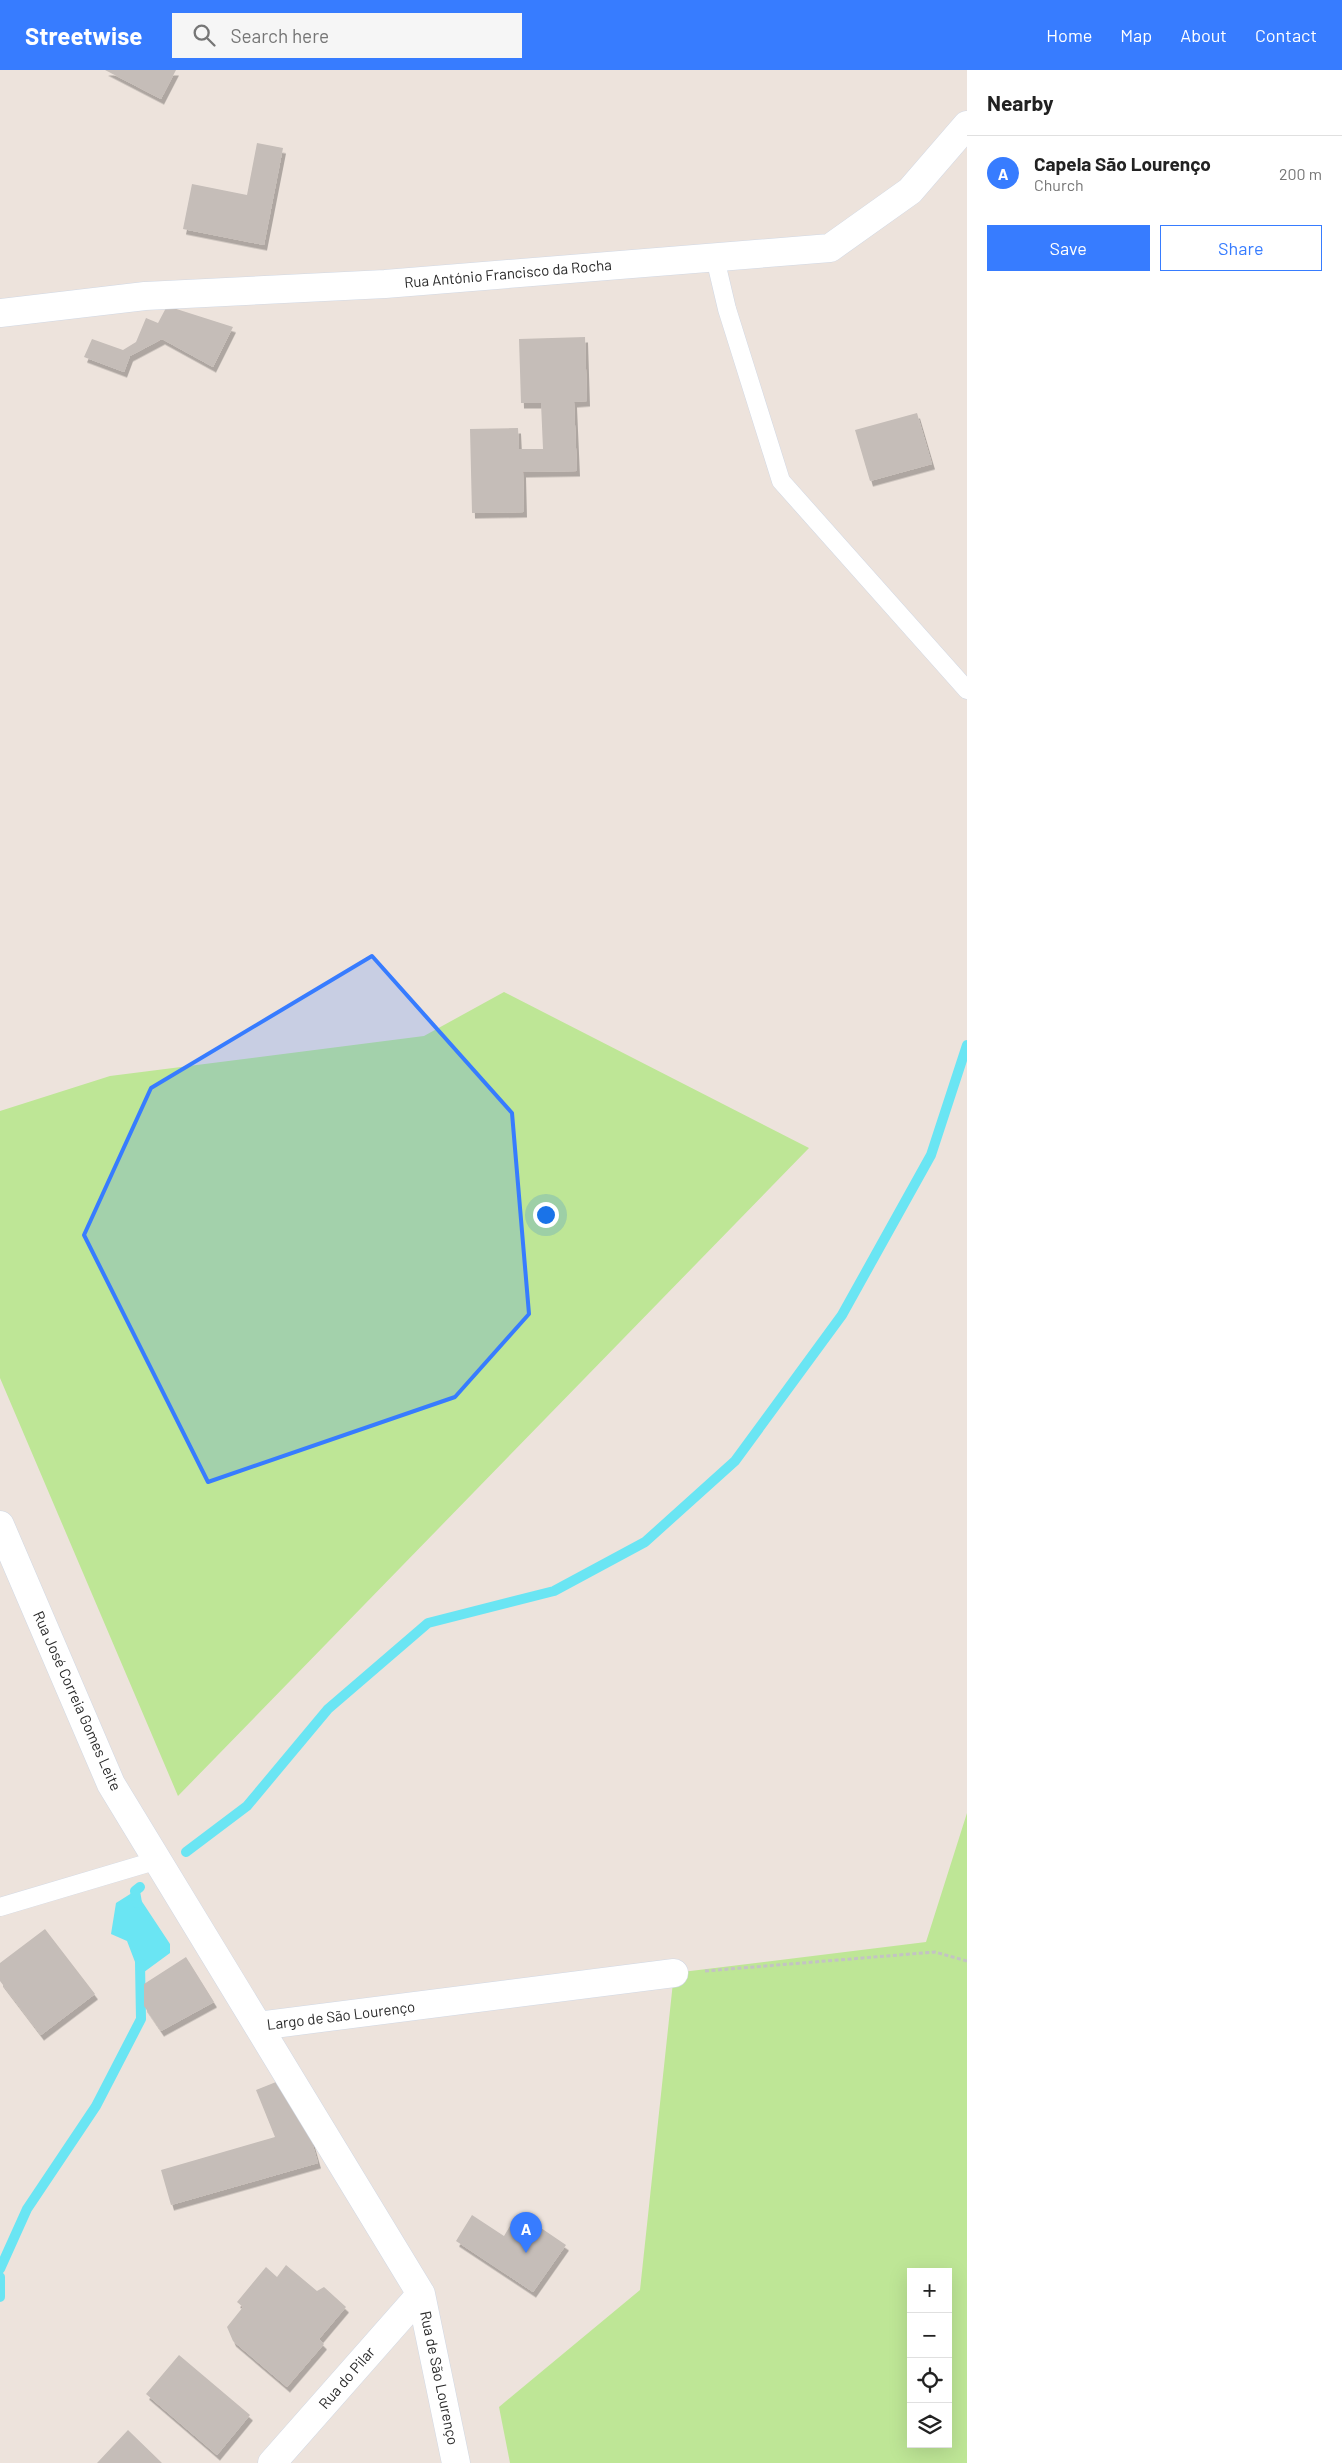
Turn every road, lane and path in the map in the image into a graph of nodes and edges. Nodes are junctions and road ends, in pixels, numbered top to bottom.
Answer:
1 (967, 125) edge
2 (715, 258) junction
3 (0, 313) edge
4 (967, 690) edge
5 (0, 1525) edge
6 (158, 1860) junction
7 (0, 1907) edge
8 (967, 1961) edge
9 (674, 1973) joint
10 (258, 2026) junction
11 (421, 2294) junction
12 (272, 2463) edge
13 (456, 2463) edge

1 - 2 street, Rua António Francisco da Rocha
2 - 3 street, Rua António Francisco da Rocha
2 - 4 lane
5 - 6 street, Rua José Correia Gomes Leite
6 - 7 lane
6 - 10 street, Rua José Correia Gomes Leite
8 - 9 path
9 - 10 street, Largo de São Lourenço
10 - 11 street, Largo de São Lourenço
11 - 12 street, Rua do Pilar
11 - 13 street, Rua de São Lourenço

